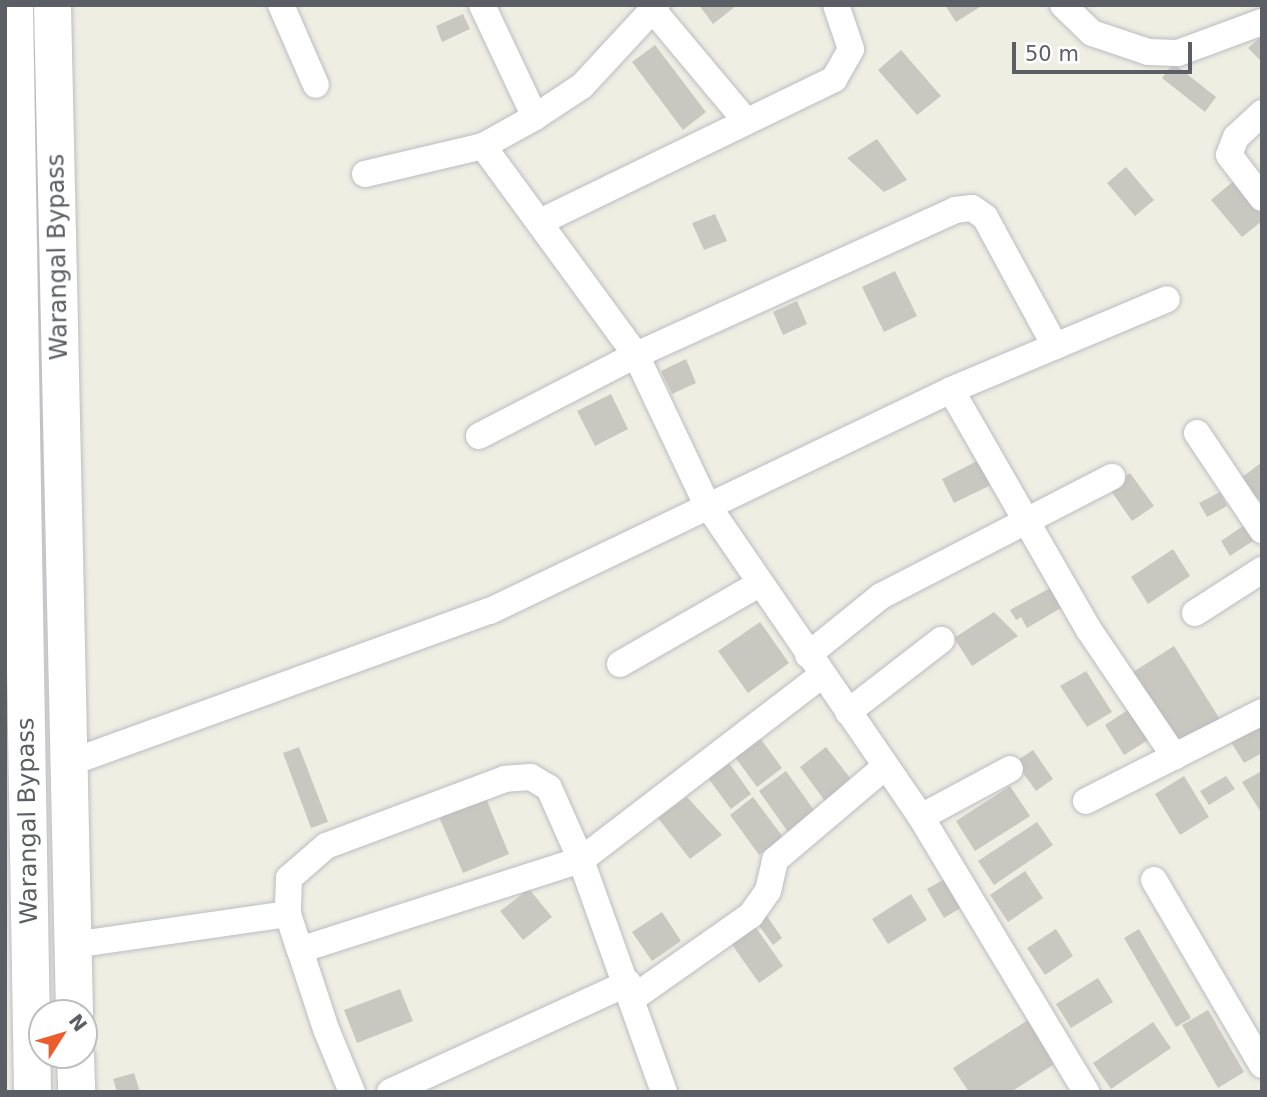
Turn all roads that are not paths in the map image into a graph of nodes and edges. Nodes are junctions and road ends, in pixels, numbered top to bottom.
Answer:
1 (14, 5) edge
2 (281, 5) edge
3 (482, 5) edge
4 (836, 5) edge
5 (1063, 5) edge
6 (655, 8) edge
7 (59, 10) edge
8 (1262, 22) edge
9 (317, 85) dead end
10 (1262, 113) edge
11 (535, 117) junction
12 (745, 120) junction
13 (483, 146) junction
14 (365, 174) dead end
15 (1262, 198) edge
16 (540, 222) junction
17 (1167, 299) dead end
18 (1055, 346) junction
19 (636, 355) junction
20 (951, 390) junction
21 (1197, 432) dead end
22 (479, 436) dead end
23 (1112, 477) dead end
24 (706, 503) junction
25 (1026, 521) junction
26 (1262, 530) edge
27 (1262, 570) edge
28 (759, 584) junction
29 (1195, 613) dead end
30 (941, 640) dead end
31 (620, 664) dead end
32 (815, 665) junction
33 (848, 712) junction
34 (1262, 712) edge
35 (1175, 757) junction
36 (69, 763) junction
37 (886, 766) junction
38 (1010, 769) dead end
39 (1086, 801) dead end
40 (921, 817) junction
41 (581, 860) junction
42 (1154, 880) dead end
43 (288, 914) junction
44 (17, 928) edge
45 (73, 945) junction
46 (300, 950) junction
47 (631, 990) junction
48 (75, 999) edge
49 (1262, 1065) edge
50 (75, 1069) edge
51 (32, 1092) edge
52 (76, 1092) edge
53 (352, 1092) edge
54 (390, 1092) edge
55 (664, 1092) edge
56 (1086, 1092) edge

1 - 44 main road, Warangal Bypass
2 - 9 street
3 - 11 street
4 - 12 street
5 - 8 street
6 - 11 street
6 - 12 street
7 - 36 main road, Warangal Bypass
10 - 15 street
11 - 13 street
12 - 16 street
13 - 14 street
13 - 16 street
16 - 19 street
17 - 18 street
18 - 19 street
18 - 20 street
19 - 22 street
19 - 24 street
20 - 24 street
20 - 25 street
21 - 26 street
23 - 25 street
24 - 28 street
24 - 36 street
25 - 32 street
25 - 35 street
27 - 29 street
28 - 31 street
28 - 32 street
30 - 33 street
32 - 33 street
32 - 41 street
33 - 37 street
34 - 35 street
35 - 39 street
36 - 45 main road, Warangal Bypass
37 - 40 street
37 - 47 street
38 - 40 street
40 - 56 street
41 - 43 street
41 - 46 street
41 - 47 street
42 - 49 street
43 - 45 street
43 - 46 street
44 - 51 main road, Warangal Bypass
45 - 48 main road, Warangal Bypass
46 - 53 street
47 - 54 street
47 - 55 street
50 - 52 main road

